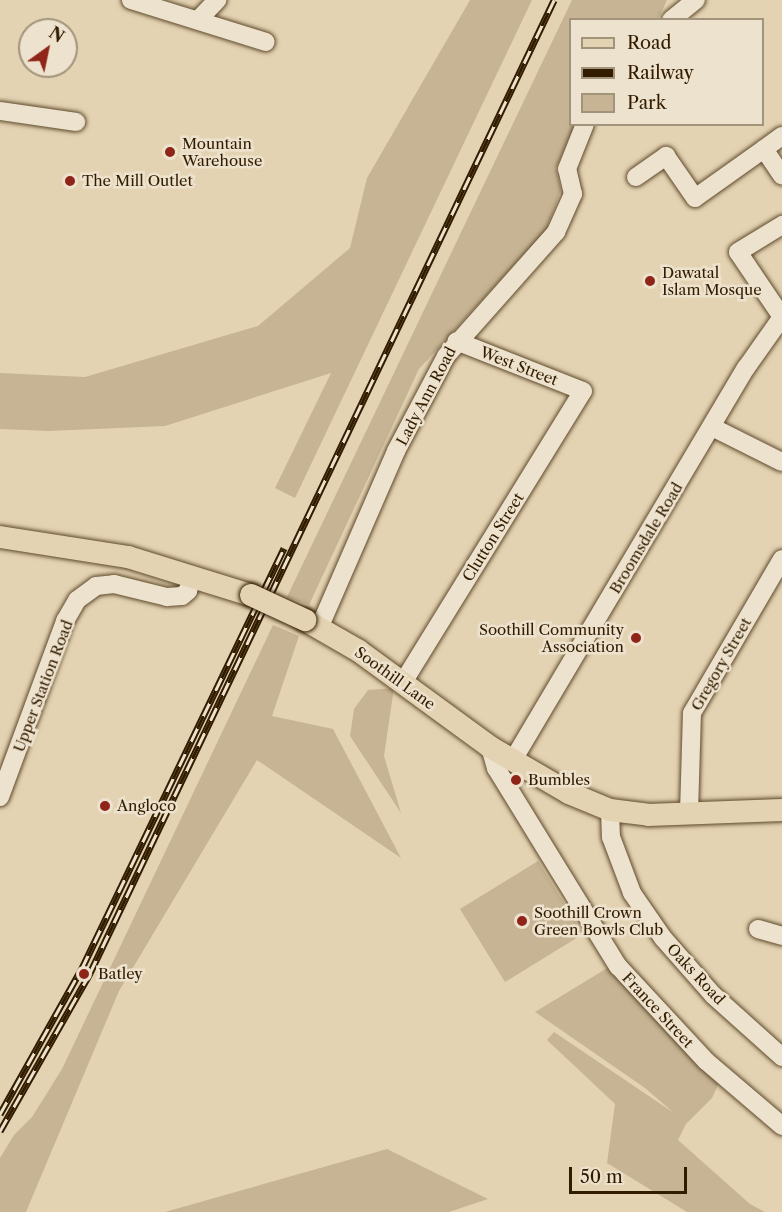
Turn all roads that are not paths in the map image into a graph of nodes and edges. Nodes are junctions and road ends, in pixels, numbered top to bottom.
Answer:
1 (131, 0) edge
2 (216, 0) edge
3 (696, 0) edge
4 (158, 4) edge
5 (677, 10) edge
6 (198, 20) junction
7 (266, 42) dead end
8 (0, 111) edge
9 (76, 122) dead end
10 (584, 126) edge
11 (782, 136) edge
12 (764, 149) junction
13 (782, 176) edge
14 (636, 177) dead end
15 (782, 225) edge
16 (782, 317) edge
17 (456, 341) junction
18 (583, 391) joint
19 (712, 427) junction
20 (782, 462) edge
21 (0, 537) edge
22 (782, 559) edge
23 (192, 576) junction
24 (312, 623) junction
25 (402, 684) junction
26 (489, 747) junction
27 (513, 760) junction
28 (0, 797) edge
29 (610, 810) junction
30 (782, 810) edge
31 (689, 813) junction
32 (758, 929) dead end
33 (782, 936) edge
34 (782, 1057) edge
35 (782, 1126) edge

1 - 4 street
2 - 6 street
3 - 5 street
4 - 6 street
6 - 7 street
8 - 9 street
10 - 17 street, Lady Ann Road
11 - 12 street
12 - 13 street
12 - 14 street
15 - 16 street
16 - 19 street, Broomsdale Road
17 - 18 street, West Street
17 - 24 street, Lady Ann Road
18 - 25 street, Clutton Street
19 - 20 street
19 - 27 street, Broomsdale Road
21 - 23 main road, Soothill Lane
22 - 31 street, Gregory Street
23 - 24 main road, Soothill Lane, bridge
23 - 28 street, Upper Station Road
24 - 25 main road, Soothill Lane
25 - 26 main road, Soothill Lane
26 - 27 main road, Soothill Lane
26 - 35 street, France Street
27 - 29 main road, Soothill Lane
29 - 31 main road, Soothill Lane
29 - 34 street, Oaks Road
30 - 31 main road, Soothill Lane
32 - 33 street

